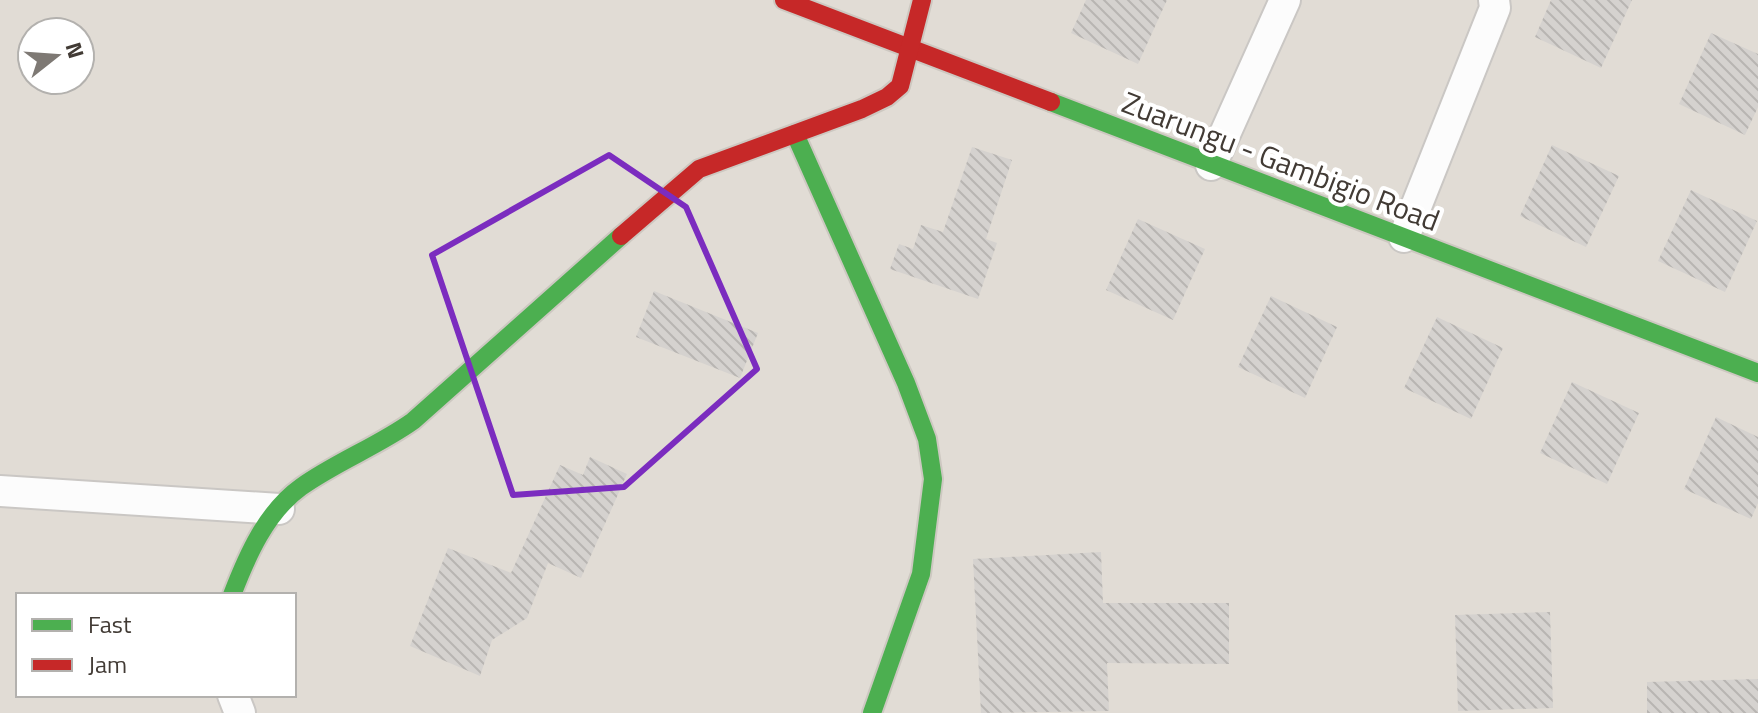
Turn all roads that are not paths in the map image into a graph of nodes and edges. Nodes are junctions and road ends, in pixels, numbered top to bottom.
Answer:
1 (784, 0) edge
2 (922, 0) edge
3 (1285, 0) edge
4 (1494, 0) edge
5 (909, 49) junction
6 (795, 134) junction
7 (1211, 165) junction
8 (1404, 237) junction
9 (1758, 373) edge
10 (0, 491) edge
11 (279, 509) junction
12 (233, 593) edge
13 (872, 713) edge

1 - 5 street, Zuarungu - Gambigio Road
2 - 5 street
3 - 7 street
4 - 8 street
5 - 6 street
5 - 7 street, Zuarungu - Gambigio Road
6 - 11 street
6 - 13 street
7 - 8 street, Zuarungu - Gambigio Road
8 - 9 street, Zuarungu - Gambigio Road
10 - 11 street
11 - 12 street

